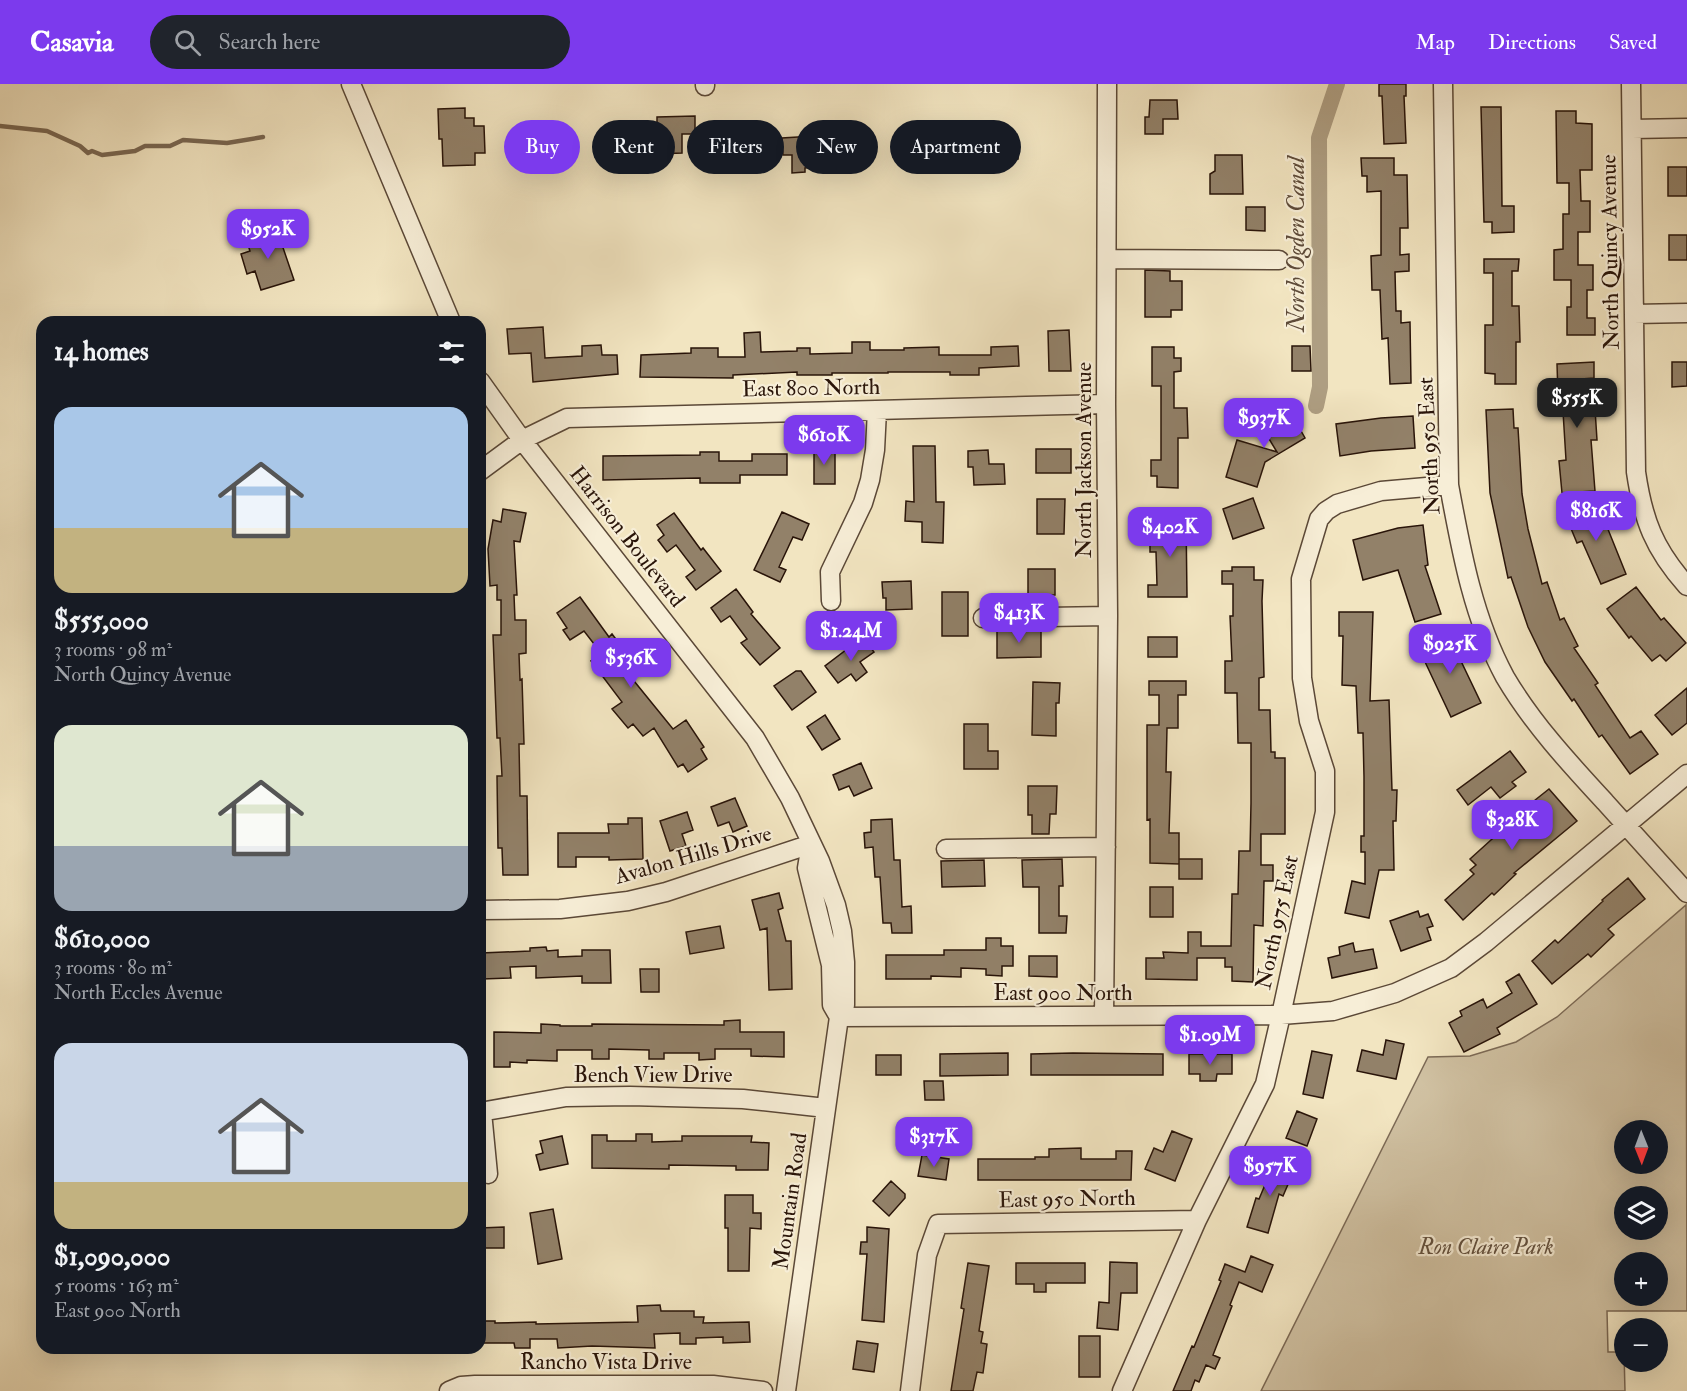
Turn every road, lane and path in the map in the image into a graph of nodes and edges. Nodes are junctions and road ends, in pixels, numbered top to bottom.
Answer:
1 (351, 84) edge
2 (1107, 84) edge
3 (1443, 84) edge
4 (1631, 84) edge
5 (1687, 128) edge
6 (1632, 129) junction
7 (1108, 259) junction
8 (1279, 260) dead end
9 (1687, 313) edge
10 (1634, 314) junction
11 (448, 316) edge
12 (486, 389) edge
13 (1106, 404) junction
14 (877, 410) junction
15 (522, 440) junction
16 (486, 465) edge
17 (1449, 485) junction
18 (1687, 586) edge
19 (831, 601) dead end
20 (1108, 616) junction
21 (982, 618) dead end
22 (1687, 774) edge
23 (1627, 826) junction
24 (811, 844) junction
25 (1106, 847) junction
26 (946, 849) dead end
27 (1687, 893) edge
28 (486, 910) edge
29 (1281, 1015) junction
30 (1104, 1016) junction
31 (839, 1017) junction
32 (826, 1108) junction
33 (486, 1111) edge
34 (486, 1156) edge
35 (488, 1174) dead end
36 (1197, 1220) junction
37 (449, 1391) edge
38 (764, 1391) edge
39 (786, 1391) edge
40 (910, 1391) edge
41 (1122, 1391) edge

1 - 11 street
2 - 7 street, North Jackson Avenue
3 - 17 street, North 950 East
4 - 6 street, North Quincy Avenue
5 - 6 street
6 - 10 street, North Quincy Avenue
7 - 8 street
7 - 13 street, North Jackson Avenue
9 - 10 street
10 - 18 street, North Quincy Avenue
12 - 15 street, Harrison Boulevard
13 - 14 street, East 800 North
13 - 20 street, North Jackson Avenue
14 - 15 street, East 800 North
14 - 19 street
15 - 16 street, East 800 North
15 - 24 street, Harrison Boulevard
17 - 23 street, North 950 East
17 - 29 street, North 975 East
20 - 21 street
20 - 25 street, North Jackson Avenue
22 - 23 street, East 900 North
23 - 27 street, North 950 East
23 - 29 street, East 900 North
24 - 28 street, Avalon Hills Drive
24 - 31 street, Mountain Road
25 - 26 street
25 - 30 street, North Jackson Avenue
29 - 30 street, East 900 North
29 - 36 street, North 975 East
30 - 31 street, East 900 North
31 - 32 street, Mountain Road
32 - 33 street, Bench View Drive
32 - 39 street, Mountain Road
34 - 35 street
36 - 40 street, East 950 North
36 - 41 street, North 975 East
37 - 38 street, Rancho Vista Drive

